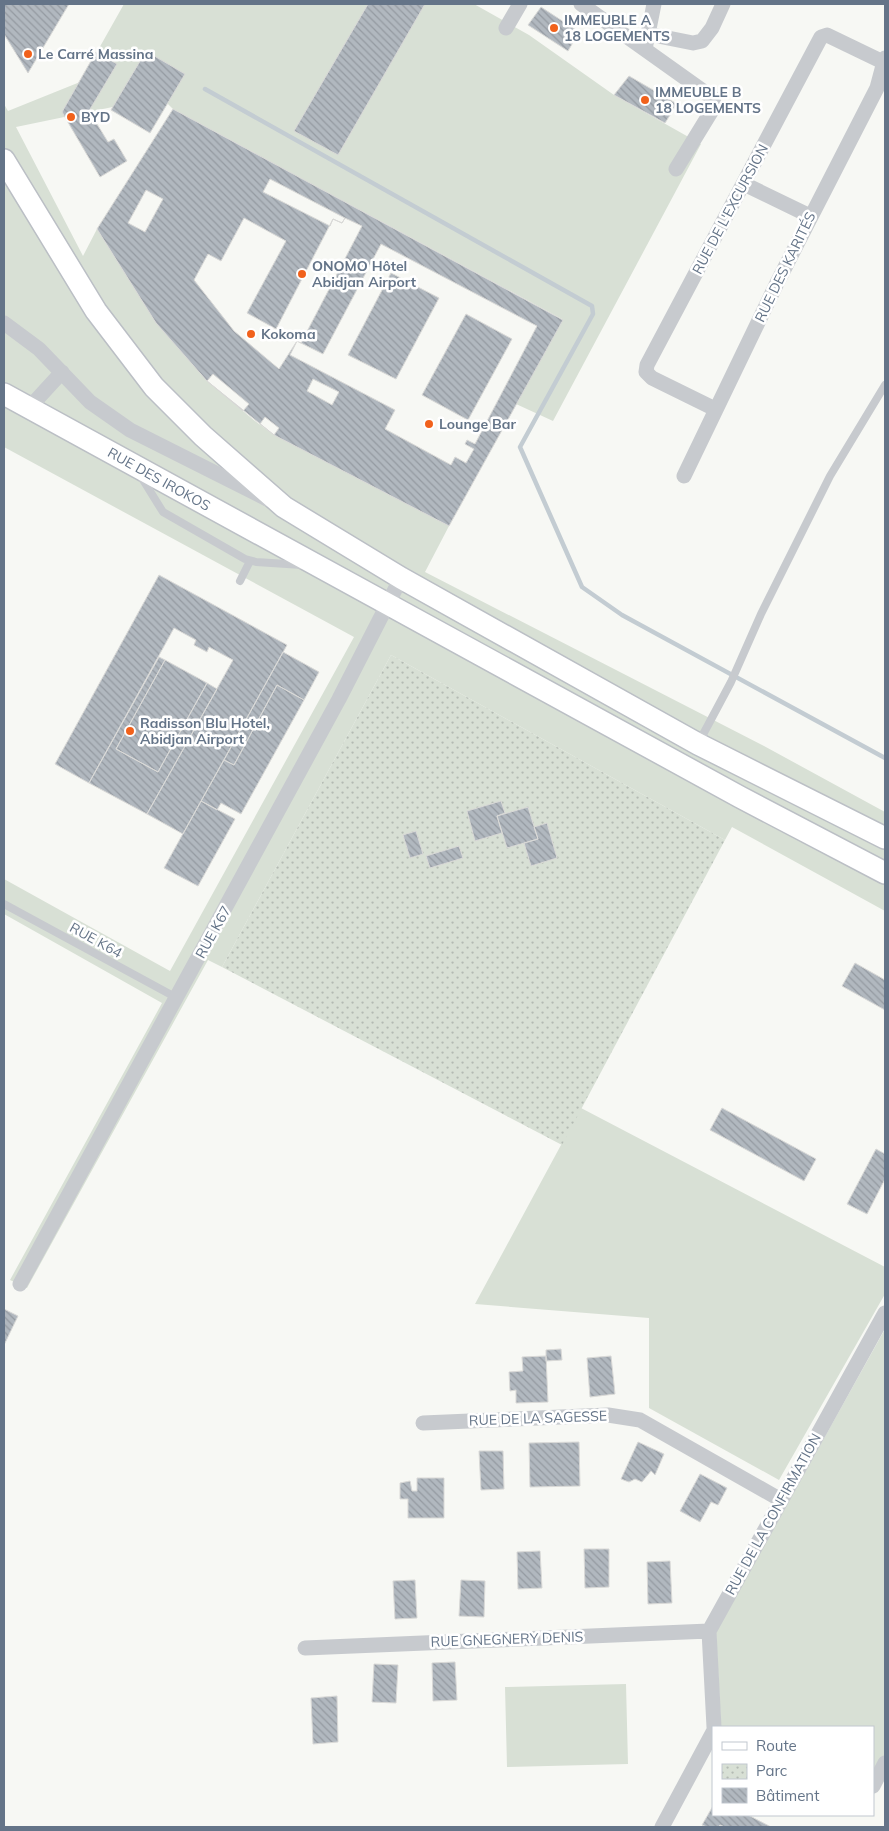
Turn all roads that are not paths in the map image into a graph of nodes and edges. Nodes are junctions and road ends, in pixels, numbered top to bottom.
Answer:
1 (520, 4) edge
2 (580, 4) edge
3 (654, 4) edge
4 (723, 4) edge
5 (506, 28) dead end
6 (646, 41) junction
7 (884, 60) edge
8 (4, 160) edge
9 (676, 169) dead end
10 (744, 184) junction
11 (810, 216) junction
12 (4, 323) edge
13 (62, 372) junction
14 (885, 384) edge
15 (4, 394) edge
16 (29, 408) junction
17 (715, 409) junction
18 (134, 465) junction
19 (684, 476) dead end
20 (284, 507) junction
21 (330, 537) junction
22 (250, 561) junction
23 (318, 564) junction
24 (401, 578) junction
25 (240, 581) dead end
26 (388, 603) junction
27 (698, 744) junction
28 (885, 838) edge
29 (885, 873) edge
30 (4, 904) edge
31 (177, 998) junction
32 (20, 1284) dead end
33 (885, 1313) edge
34 (423, 1423) dead end
35 (781, 1500) junction
36 (710, 1631) junction
37 (305, 1648) dead end
38 (714, 1726) edge
39 (712, 1734) edge
40 (885, 1762) edge
41 (874, 1784) edge
42 (874, 1787) edge
43 (885, 1793) edge
44 (662, 1827) edge

1 - 5 street
2 - 6 street
3 - 6 street
4 - 6 street
6 - 9 street
7 - 10 street, RUE DE L'EXCURSION
7 - 11 street, RUE DES KARITÉS
8 - 20 main road
10 - 11 street
10 - 17 street, RUE DE L'EXCURSION
11 - 17 street, RUE DES KARITÉS
12 - 13 street
13 - 16 street
13 - 20 street
14 - 27 lane
15 - 16 main road, RUE DES IROKOS
16 - 18 main road, RUE DES IROKOS
17 - 19 street, RUE DES KARITÉS
18 - 22 lane
18 - 23 main road, RUE DES IROKOS
20 - 21 main road
21 - 23 main road
21 - 24 main road
22 - 23 lane
22 - 25 lane
23 - 26 main road, RUE DES IROKOS
24 - 26 street, RUE K67
24 - 27 main road
26 - 29 main road, RUE DES IROKOS
26 - 31 street, RUE K67
27 - 28 main road
30 - 31 lane, RUE K64
31 - 32 street, RUE K67
33 - 35 street, RUE DE LA CONFIRMATION
34 - 35 street, RUE DE LA SAGESSE
35 - 36 street, RUE DE LA CONFIRMATION
36 - 37 street, RUE GNEGNERY DENIS
36 - 38 street
39 - 44 street
40 - 41 street
42 - 43 street

